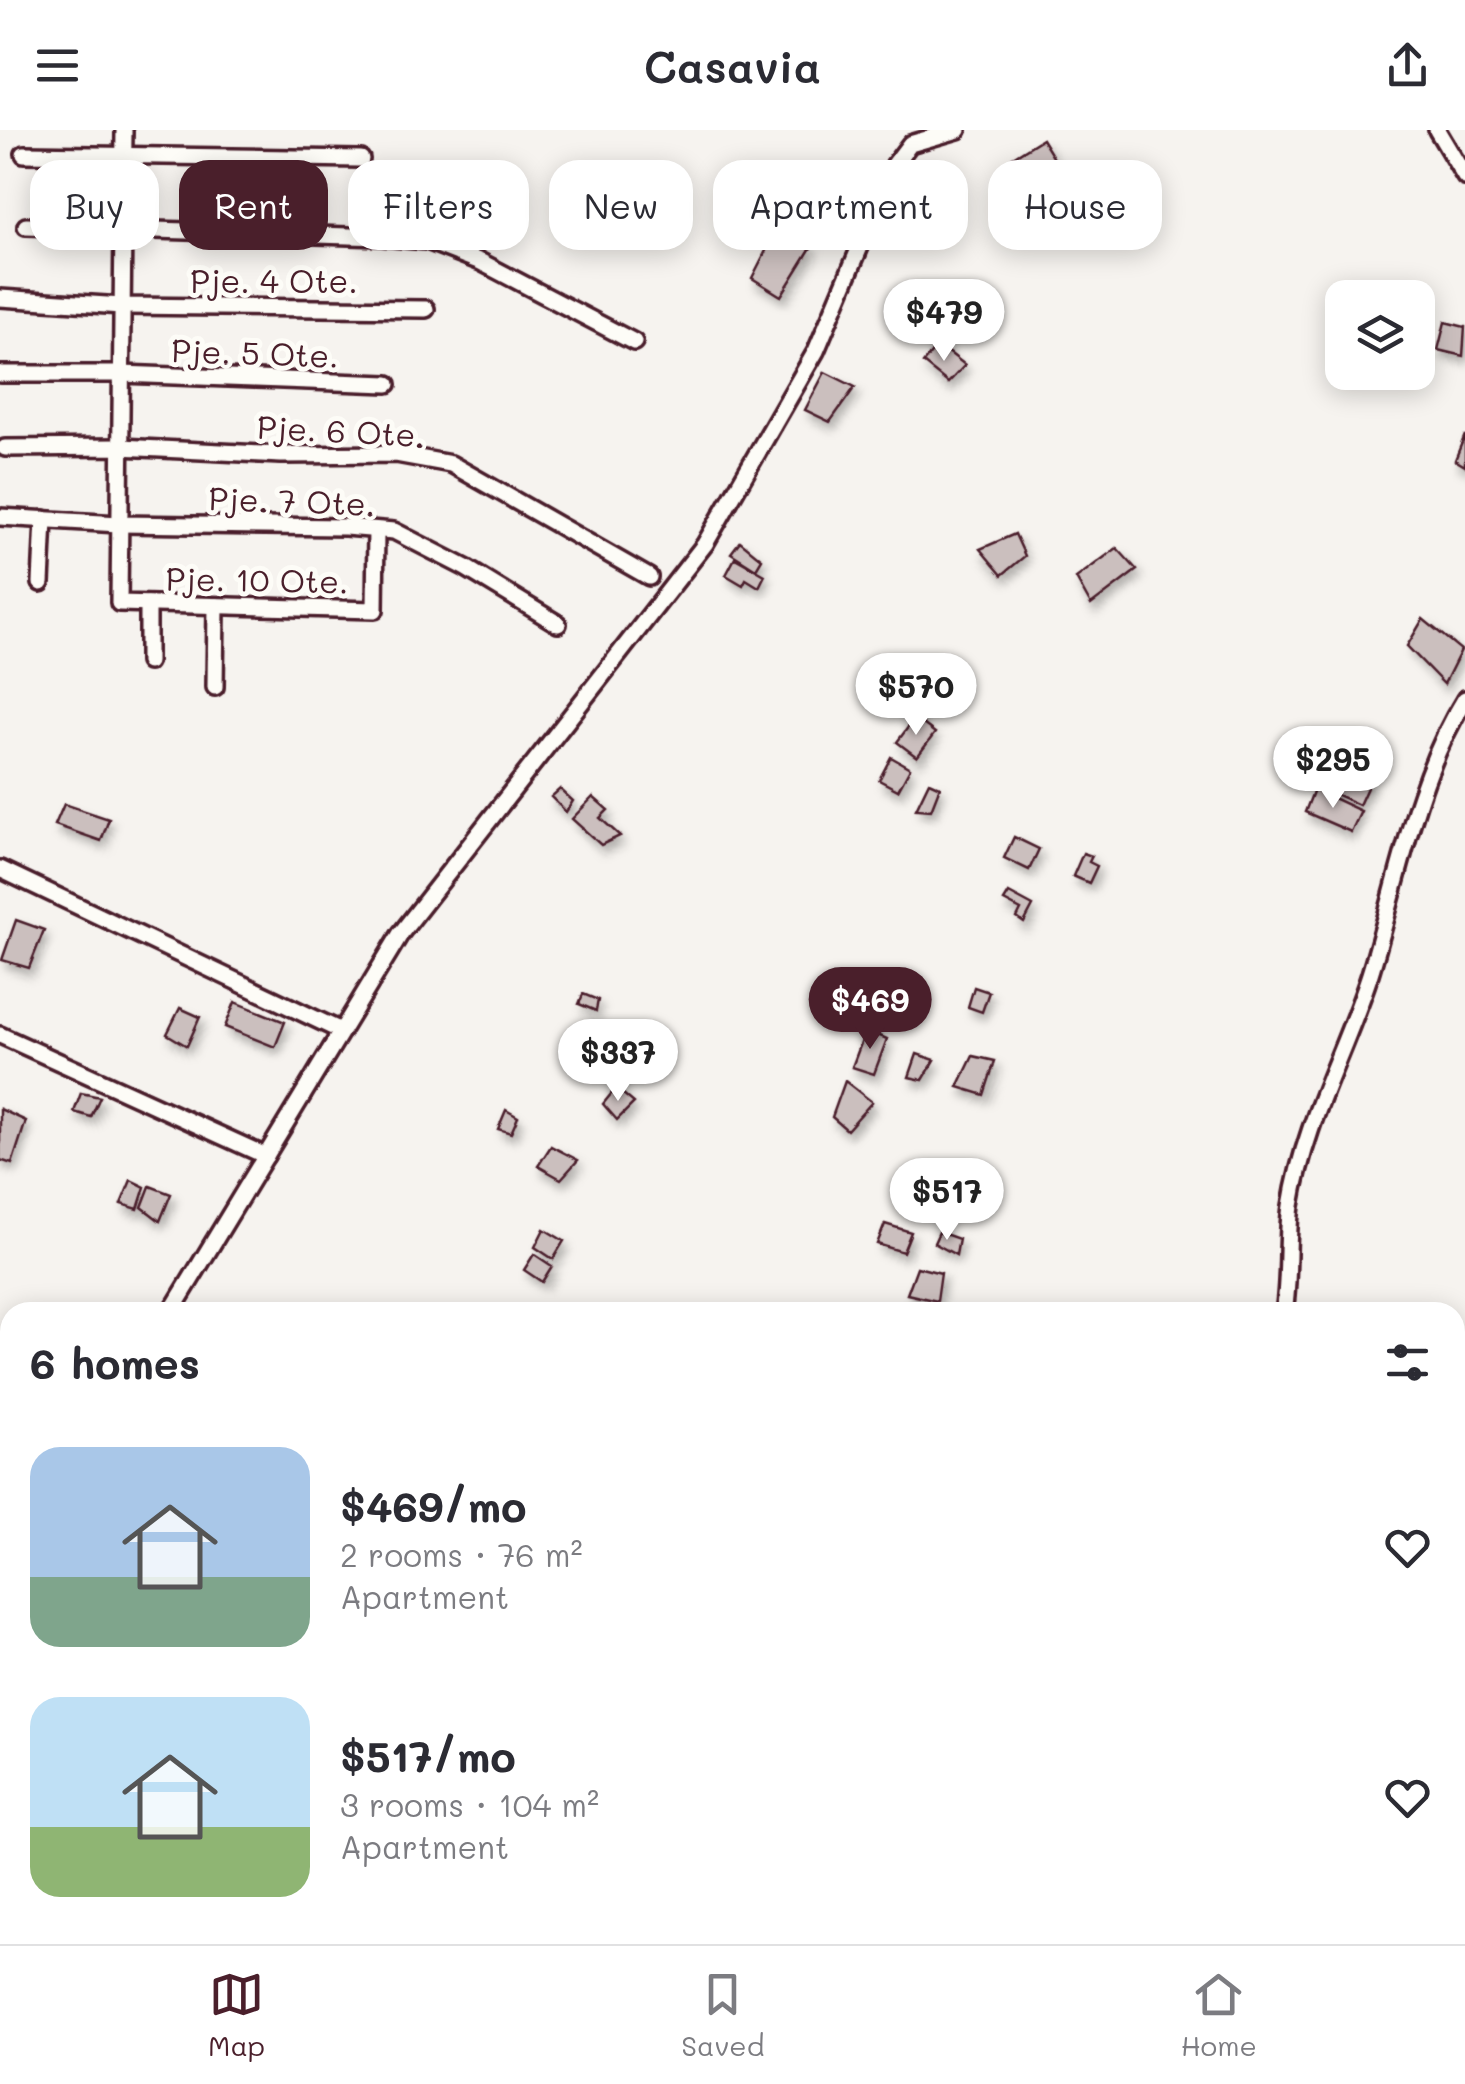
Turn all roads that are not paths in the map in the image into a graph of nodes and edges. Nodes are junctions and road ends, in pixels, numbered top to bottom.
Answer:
1 (124, 130) edge
2 (958, 130) edge
3 (1437, 130) edge
4 (24, 154) dead end
5 (124, 155) junction
6 (124, 160) edge
7 (361, 160) dead end
8 (1465, 177) edge
9 (26, 226) dead end
10 (30, 226) edge
11 (159, 232) edge
12 (123, 250) edge
13 (0, 298) edge
14 (122, 306) junction
15 (426, 308) dead end
16 (634, 342) dead end
17 (0, 374) edge
18 (121, 374) junction
19 (388, 384) dead end
20 (120, 447) junction
21 (5, 448) dead end
22 (0, 516) edge
23 (44, 519) junction
24 (120, 524) junction
25 (376, 530) junction
26 (649, 577) dead end
27 (41, 584) dead end
28 (148, 604) junction
29 (216, 606) junction
30 (558, 624) dead end
31 (148, 662) dead end
32 (215, 687) dead end
33 (1465, 699) edge
34 (0, 869) edge
35 (341, 1031) junction
36 (0, 1035) edge
37 (266, 1156) junction
38 (178, 1302) edge
39 (1286, 1302) edge

1 - 5 street
2 - 35 street
3 - 8 street
4 - 5 street
5 - 6 street
5 - 7 street
9 - 10 street
11 - 16 street
12 - 14 street
13 - 14 street, Pje. 4 Ote.
14 - 15 street, Pje. 4 Ote.
14 - 18 street
17 - 18 street, Pje. 5 Ote.
18 - 19 street, Pje. 5 Ote.
18 - 20 street
20 - 21 street, Pje. 6 Ote.
20 - 24 street
20 - 26 street, Pje. 6 Ote.
22 - 23 street, Pje. 7 Ote.
23 - 24 street, Pje. 7 Ote.
23 - 27 street
24 - 25 street, Pje. 7 Ote.
24 - 28 street, Pje. 10 Ote.
25 - 29 street, Pje. 10 Ote.
25 - 30 street, Pje. 7 Ote.
28 - 29 street, Pje. 10 Ote.
28 - 31 street
29 - 32 street
33 - 39 street
34 - 35 street
35 - 37 street
36 - 37 street
37 - 38 street

